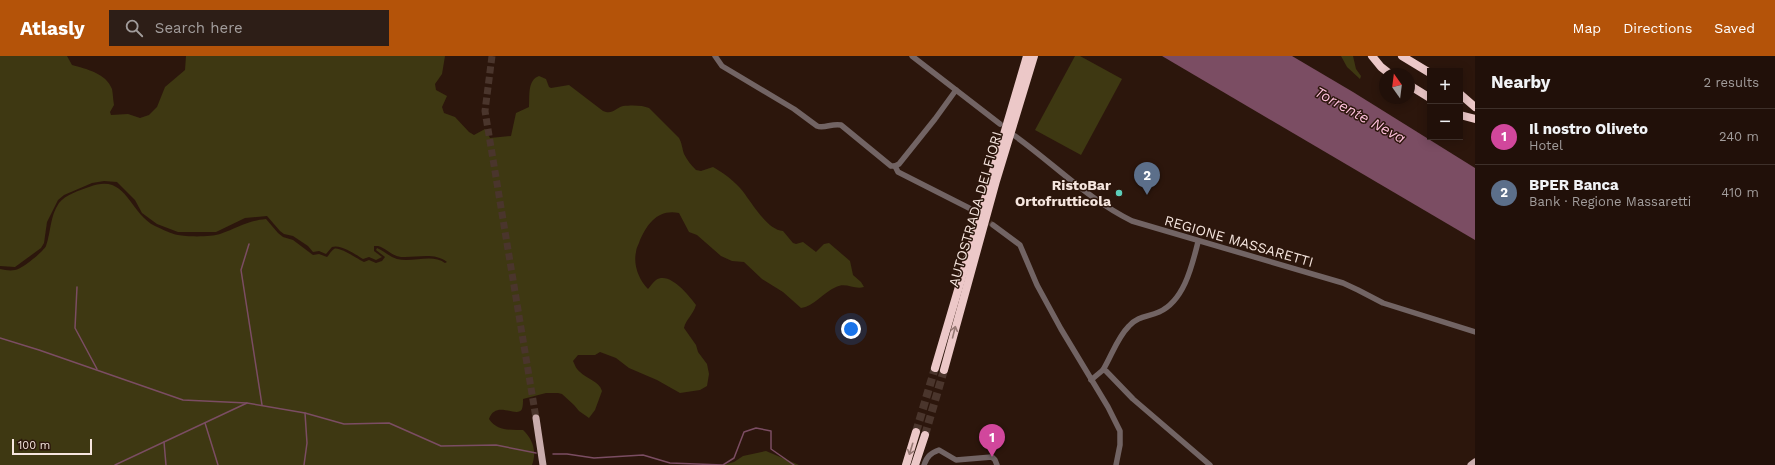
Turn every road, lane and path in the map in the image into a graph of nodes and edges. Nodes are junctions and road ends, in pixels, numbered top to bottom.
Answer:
1 (715, 56) edge
2 (912, 56) edge
3 (1027, 56) edge
4 (1034, 56) edge
5 (1372, 56) edge
6 (1402, 56) edge
7 (1382, 68) edge
8 (1427, 71) edge
9 (1023, 78) junction
10 (1415, 89) edge
11 (956, 90) junction
12 (1427, 96) edge
13 (1463, 97) edge
14 (1475, 107) edge
15 (1463, 116) edge
16 (1475, 119) edge
17 (1000, 124) dead end
18 (1015, 136) dead end
19 (895, 166) junction
20 (969, 208) tunnel mouth
21 (993, 226) tunnel mouth
22 (1198, 242) junction
23 (1475, 332) edge
24 (935, 368) tunnel mouth
25 (944, 370) tunnel mouth
26 (1103, 370) junction
27 (1091, 380) junction
28 (536, 418) tunnel mouth
29 (916, 432) tunnel mouth
30 (925, 435) tunnel mouth
31 (1475, 462) edge
32 (543, 465) edge
33 (906, 465) edge
34 (915, 465) edge
35 (924, 465) edge
36 (997, 465) edge
37 (1116, 465) edge
38 (1210, 465) edge
39 (1471, 465) edge

1 - 19 street
2 - 11 street
3 - 9 highway, AUTOSTRADA DEI FIORI
4 - 9 highway, AUTOSTRADA DEI FIORI
5 - 7 highway
6 - 8 highway
9 - 24 highway, AUTOSTRADA DEI FIORI
25 -> 9 highway, AUTOSTRADA DEI FIORI
10 - 12 highway
11 - 17 street
11 - 19 street
13 - 14 highway
15 - 16 highway
18 - 22 street, REGIONE MASSARETTI
19 - 20 street
21 - 27 street
22 - 23 street, REGIONE MASSARETTI
22 - 26 street
26 - 27 street
26 - 38 street
27 - 37 street
28 - 32 main road
29 -> 33 highway
30 - 34 highway
31 - 39 main road
35 - 36 street

